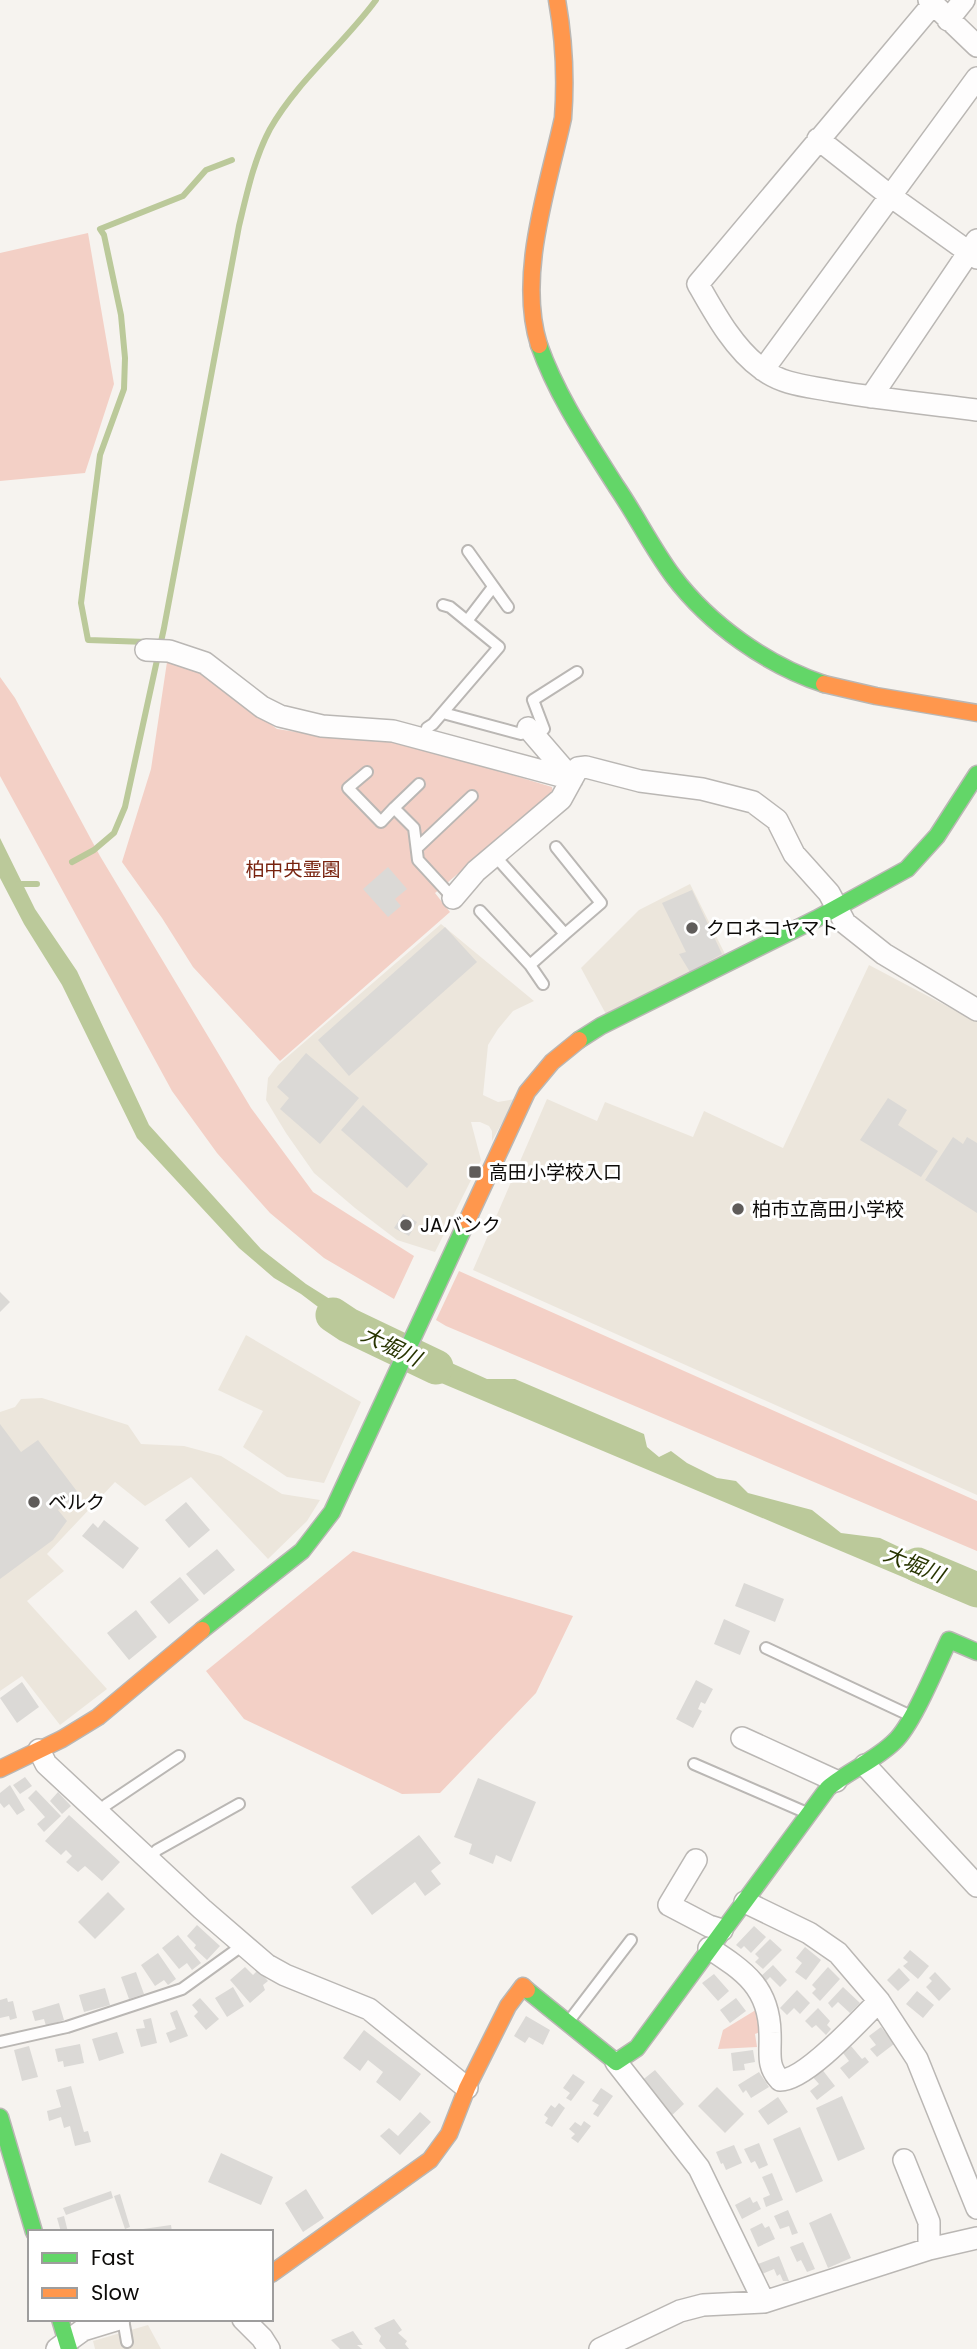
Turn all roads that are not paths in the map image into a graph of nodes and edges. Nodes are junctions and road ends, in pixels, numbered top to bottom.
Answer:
1 (557, 0) edge
2 (964, 0) edge
3 (931, 2) edge
4 (948, 20) junction
5 (977, 46) edge
6 (977, 78) edge
7 (818, 139) junction
8 (889, 195) junction
9 (974, 251) edge
10 (763, 370) junction
11 (871, 397) junction
12 (977, 410) edge
13 (468, 551) dead end
14 (493, 587) junction
15 (443, 605) dead end
16 (508, 607) dead end
17 (467, 621) junction
18 (146, 650) dead end
19 (576, 672) dead end
20 (443, 713) junction
21 (977, 713) edge
22 (427, 728) dead end
23 (532, 733) junction
24 (367, 772) dead end
25 (977, 774) edge
26 (572, 779) junction
27 (419, 784) dead end
28 (472, 796) dead end
29 (394, 808) junction
30 (556, 847) dead end
31 (417, 849) junction
32 (495, 856) junction
33 (453, 898) joint
34 (837, 908) junction
35 (480, 911) dead end
36 (565, 934) junction
37 (530, 965) junction
38 (544, 984) dead end
39 (977, 1010) edge
40 (766, 1648) dead end
41 (977, 1652) edge
42 (911, 1717) junction
43 (743, 1738) dead end
44 (39, 1750) junction
45 (179, 1756) dead end
46 (694, 1764) dead end
47 (865, 1765) junction
48 (0, 1769) edge
49 (836, 1781) junction
50 (239, 1804) dead end
51 (100, 1812) junction
52 (808, 1814) junction
53 (150, 1858) junction
54 (696, 1860) dead end
55 (977, 1886) edge
56 (745, 1902) junction
57 (723, 1930) junction
58 (631, 1940) dead end
59 (243, 1945) junction
60 (709, 1948) junction
61 (879, 2001) junction
62 (569, 2022) junction
63 (0, 2042) edge
64 (617, 2062) junction
65 (467, 2088) junction
66 (0, 2117) edge
67 (904, 2160) dead end
68 (977, 2208) edge
69 (33, 2230) edge
70 (977, 2238) edge
71 (929, 2249) junction
72 (273, 2273) edge
73 (764, 2302) junction
74 (60, 2321) edge
75 (114, 2321) edge
76 (122, 2321) edge
77 (245, 2321) edge
78 (64, 2346) edge
79 (128, 2347) edge
80 (270, 2349) edge
81 (600, 2349) edge

1 - 21 street
2 - 4 street
3 - 4 street
3 - 7 street
4 - 5 street
6 - 8 street
7 - 8 street
7 - 10 street
8 - 9 street
8 - 10 street
9 - 11 street
10 - 11 street
11 - 12 street
13 - 14 lane
14 - 16 lane
14 - 17 lane
15 - 17 lane
17 - 20 lane
18 - 26 street
19 - 23 lane
20 - 22 lane
20 - 23 lane
23 - 26 street
24 - 29 lane
25 - 34 street
26 - 32 street
26 - 34 street
27 - 29 lane
28 - 31 lane
29 - 31 lane
30 - 36 lane
31 - 33 lane
32 - 33 street
32 - 36 lane
34 - 39 street
34 - 44 street
35 - 37 lane
36 - 37 lane
37 - 38 lane
40 - 42 lane
41 - 42 street
42 - 47 street
43 - 49 street
44 - 48 street
44 - 51 street
45 - 51 lane
46 - 52 lane
47 - 49 street
47 - 55 street
49 - 52 street
50 - 53 lane
51 - 53 street
52 - 56 street
53 - 59 street
54 - 57 street
56 - 57 street
56 - 61 street
57 - 60 street
58 - 62 lane
59 - 63 lane
59 - 65 street
60 - 61 street
60 - 64 street
61 - 68 street
62 - 64 street
62 - 65 street
64 - 73 street
65 - 72 street
66 - 69 street
67 - 71 street
70 - 71 street
71 - 73 street
73 - 81 street
74 - 78 street
75 - 78 street
76 - 79 lane
77 - 80 street

